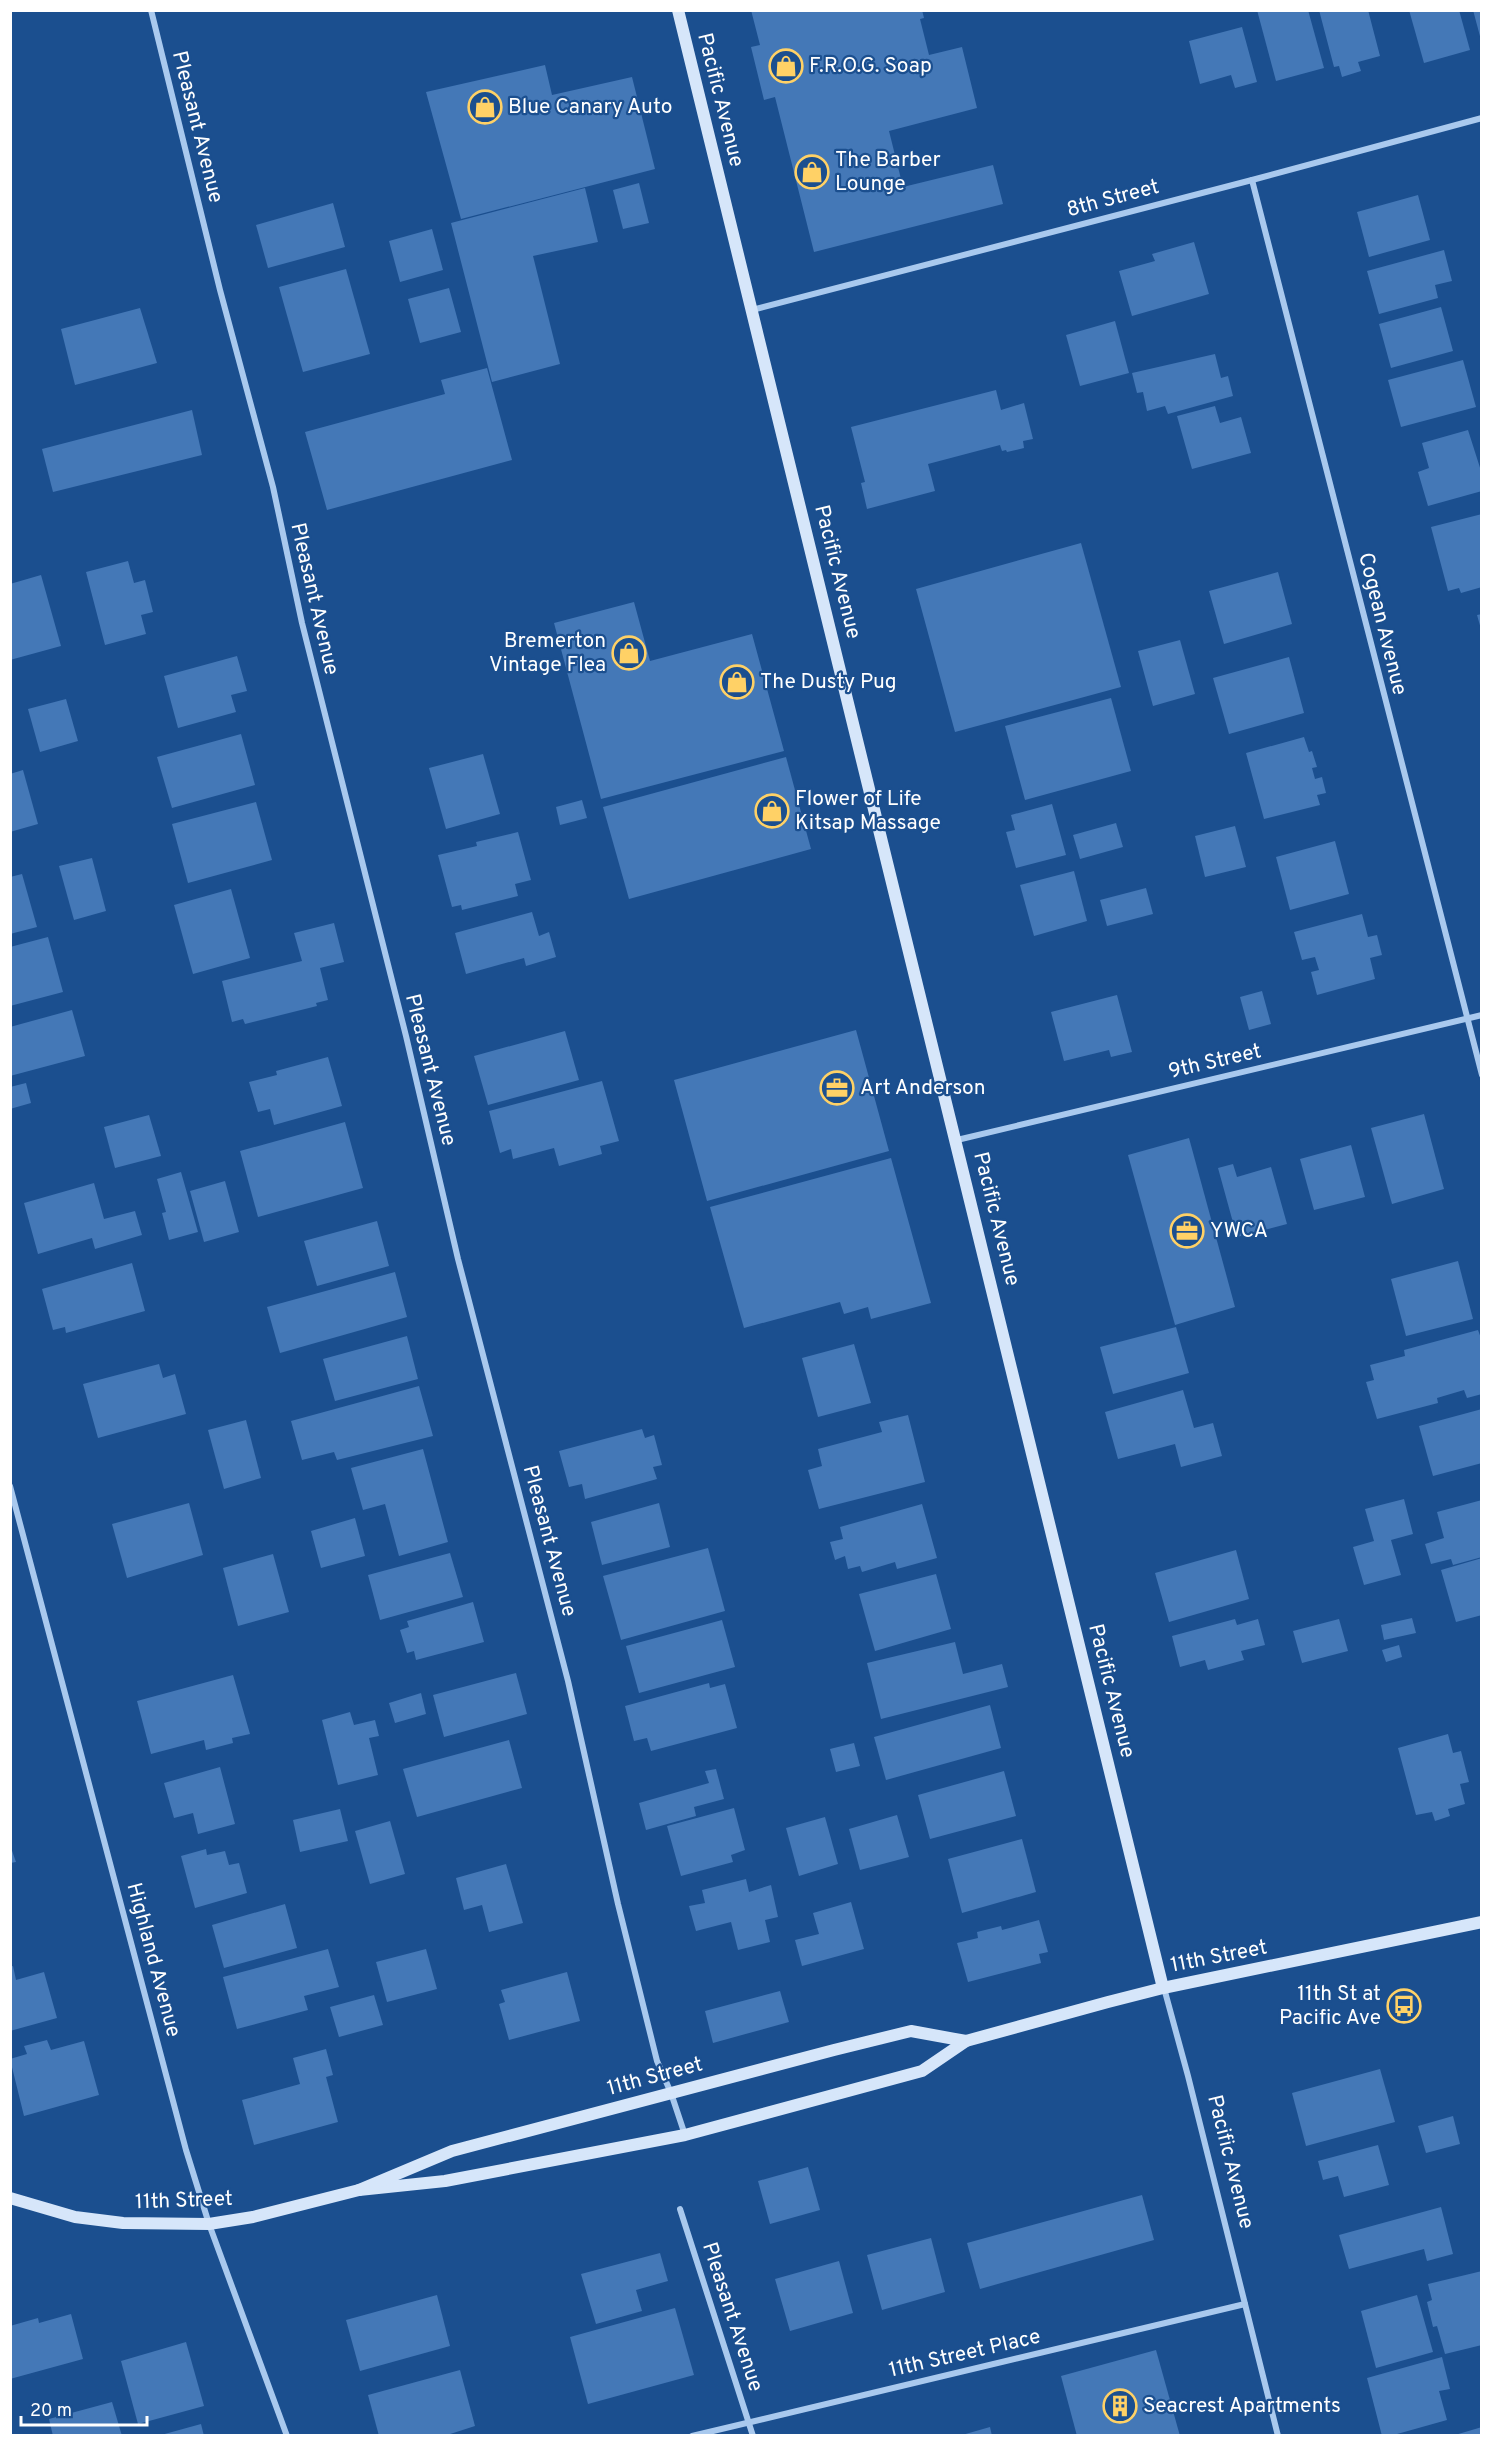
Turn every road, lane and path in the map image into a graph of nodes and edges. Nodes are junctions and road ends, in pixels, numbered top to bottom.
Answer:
1 (151, 10) edge
2 (678, 10) edge
3 (1482, 118) edge
4 (1252, 180) junction
5 (752, 310) junction
6 (1482, 1015) edge
7 (1467, 1019) junction
8 (1482, 1075) edge
9 (957, 1140) junction
10 (10, 1486) edge
11 (1482, 1922) edge
12 (1163, 1988) junction
13 (966, 2041) junction
14 (671, 2093) junction
15 (685, 2135) junction
16 (359, 2190) junction
17 (10, 2198) edge
18 (680, 2209) dead end
19 (209, 2224) junction
20 (1245, 2304) junction
21 (748, 2421) junction
22 (287, 2436) edge
23 (692, 2436) edge
24 (753, 2436) edge
25 (1278, 2436) edge

1 - 14 street, Pleasant Avenue
2 - 5 main road, Pacific Avenue
3 - 4 street, 8th Street
4 - 5 street, 8th Street
4 - 7 street, Cogean Avenue
5 - 9 main road, Pacific Avenue
6 - 7 street, 9th Street
7 - 8 street, Cogean Avenue
7 - 9 street, 9th Street
9 - 12 main road, Pacific Avenue
10 - 19 street, Highland Avenue
11 - 12 main road, 11th Street
12 - 13 main road, 11th Street
12 - 20 street, Pacific Avenue
13 - 14 main road, 11th Street
13 - 15 main road, 11th Street
14 - 15 street, Pleasant Avenue
14 - 16 main road, 11th Street
15 - 16 main road, 11th Street
16 - 19 main road, 11th Street
17 - 19 main road, 11th Street
18 - 21 street, Pleasant Avenue
19 - 22 street, Highland Avenue
20 - 21 street, 11th Street Place
20 - 25 street, Pacific Avenue
21 - 23 street, 11th Street Place
21 - 24 street, Pleasant Avenue

